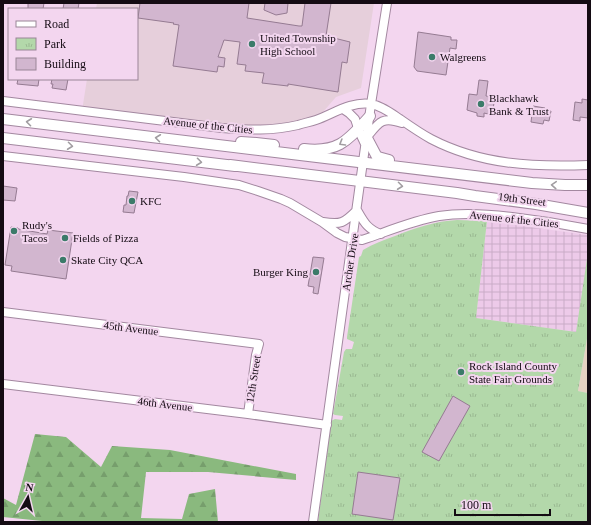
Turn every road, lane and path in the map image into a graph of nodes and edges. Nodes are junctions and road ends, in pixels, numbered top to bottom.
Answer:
1 (387, 3) edge
2 (3, 101) edge
3 (372, 104) junction
4 (343, 109) junction
5 (370, 116) junction
6 (3, 119) edge
7 (411, 126) junction
8 (358, 129) junction
9 (3, 138) edge
10 (185, 142) junction
11 (366, 142) junction
12 (3, 156) edge
13 (364, 162) junction
14 (230, 165) dead end
15 (588, 165) edge
16 (346, 179) junction
17 (361, 181) junction
18 (520, 181) junction
19 (588, 185) edge
20 (457, 192) junction
21 (588, 207) edge
22 (357, 210) junction
23 (588, 212) edge
24 (322, 222) junction
25 (588, 229) edge
26 (381, 234) junction
27 (353, 239) junction
28 (3, 312) edge
29 (259, 344) joint
30 (3, 384) edge
31 (248, 414) junction
32 (327, 425) junction
33 (313, 522) edge

1 - 3 street, Archer Drive
2 - 4 street, Avenue of the Cities
3 - 4 street, Avenue of the Cities
3 - 5 street, Archer Drive
3 - 7 street
4 - 8 street
5 - 8 main road
5 - 11 street, Archer Drive
10 -> 6 main road, Avenue of the Cities
7 - 11 street
7 - 15 street
8 -> 10 main road
8 - 11 street
9 -> 16 main road, Avenue of the Cities
10 - 13 main road, Avenue of the Cities
11 - 13 street, Archer Drive
11 - 18 main road
12 - 24 street, Avenue of the Cities
13 - 17 street, Archer Drive
13 - 18 main road, Avenue of the Cities
14 - 16 main road, Avenue of the Cities
16 - 17 main road, Avenue of the Cities
17 -> 20 main road, Avenue of the Cities
17 - 22 street, Archer Drive
19 -> 18 main road, Avenue of the Cities
20 - 21 main road, 19th Street
20 - 23 main road, Avenue of the Cities
22 - 24 street
22 - 26 street
22 - 27 street, Archer Drive
24 - 27 street, Avenue of the Cities
25 - 26 street, Avenue of the Cities
26 - 27 street, Avenue of the Cities
27 - 32 street, Archer Drive
28 - 29 street, 45th Avenue
29 - 31 street, 12th Street
30 - 31 street, 46th Avenue
31 - 32 street, 46th Avenue
32 - 33 street, Archer Drive

